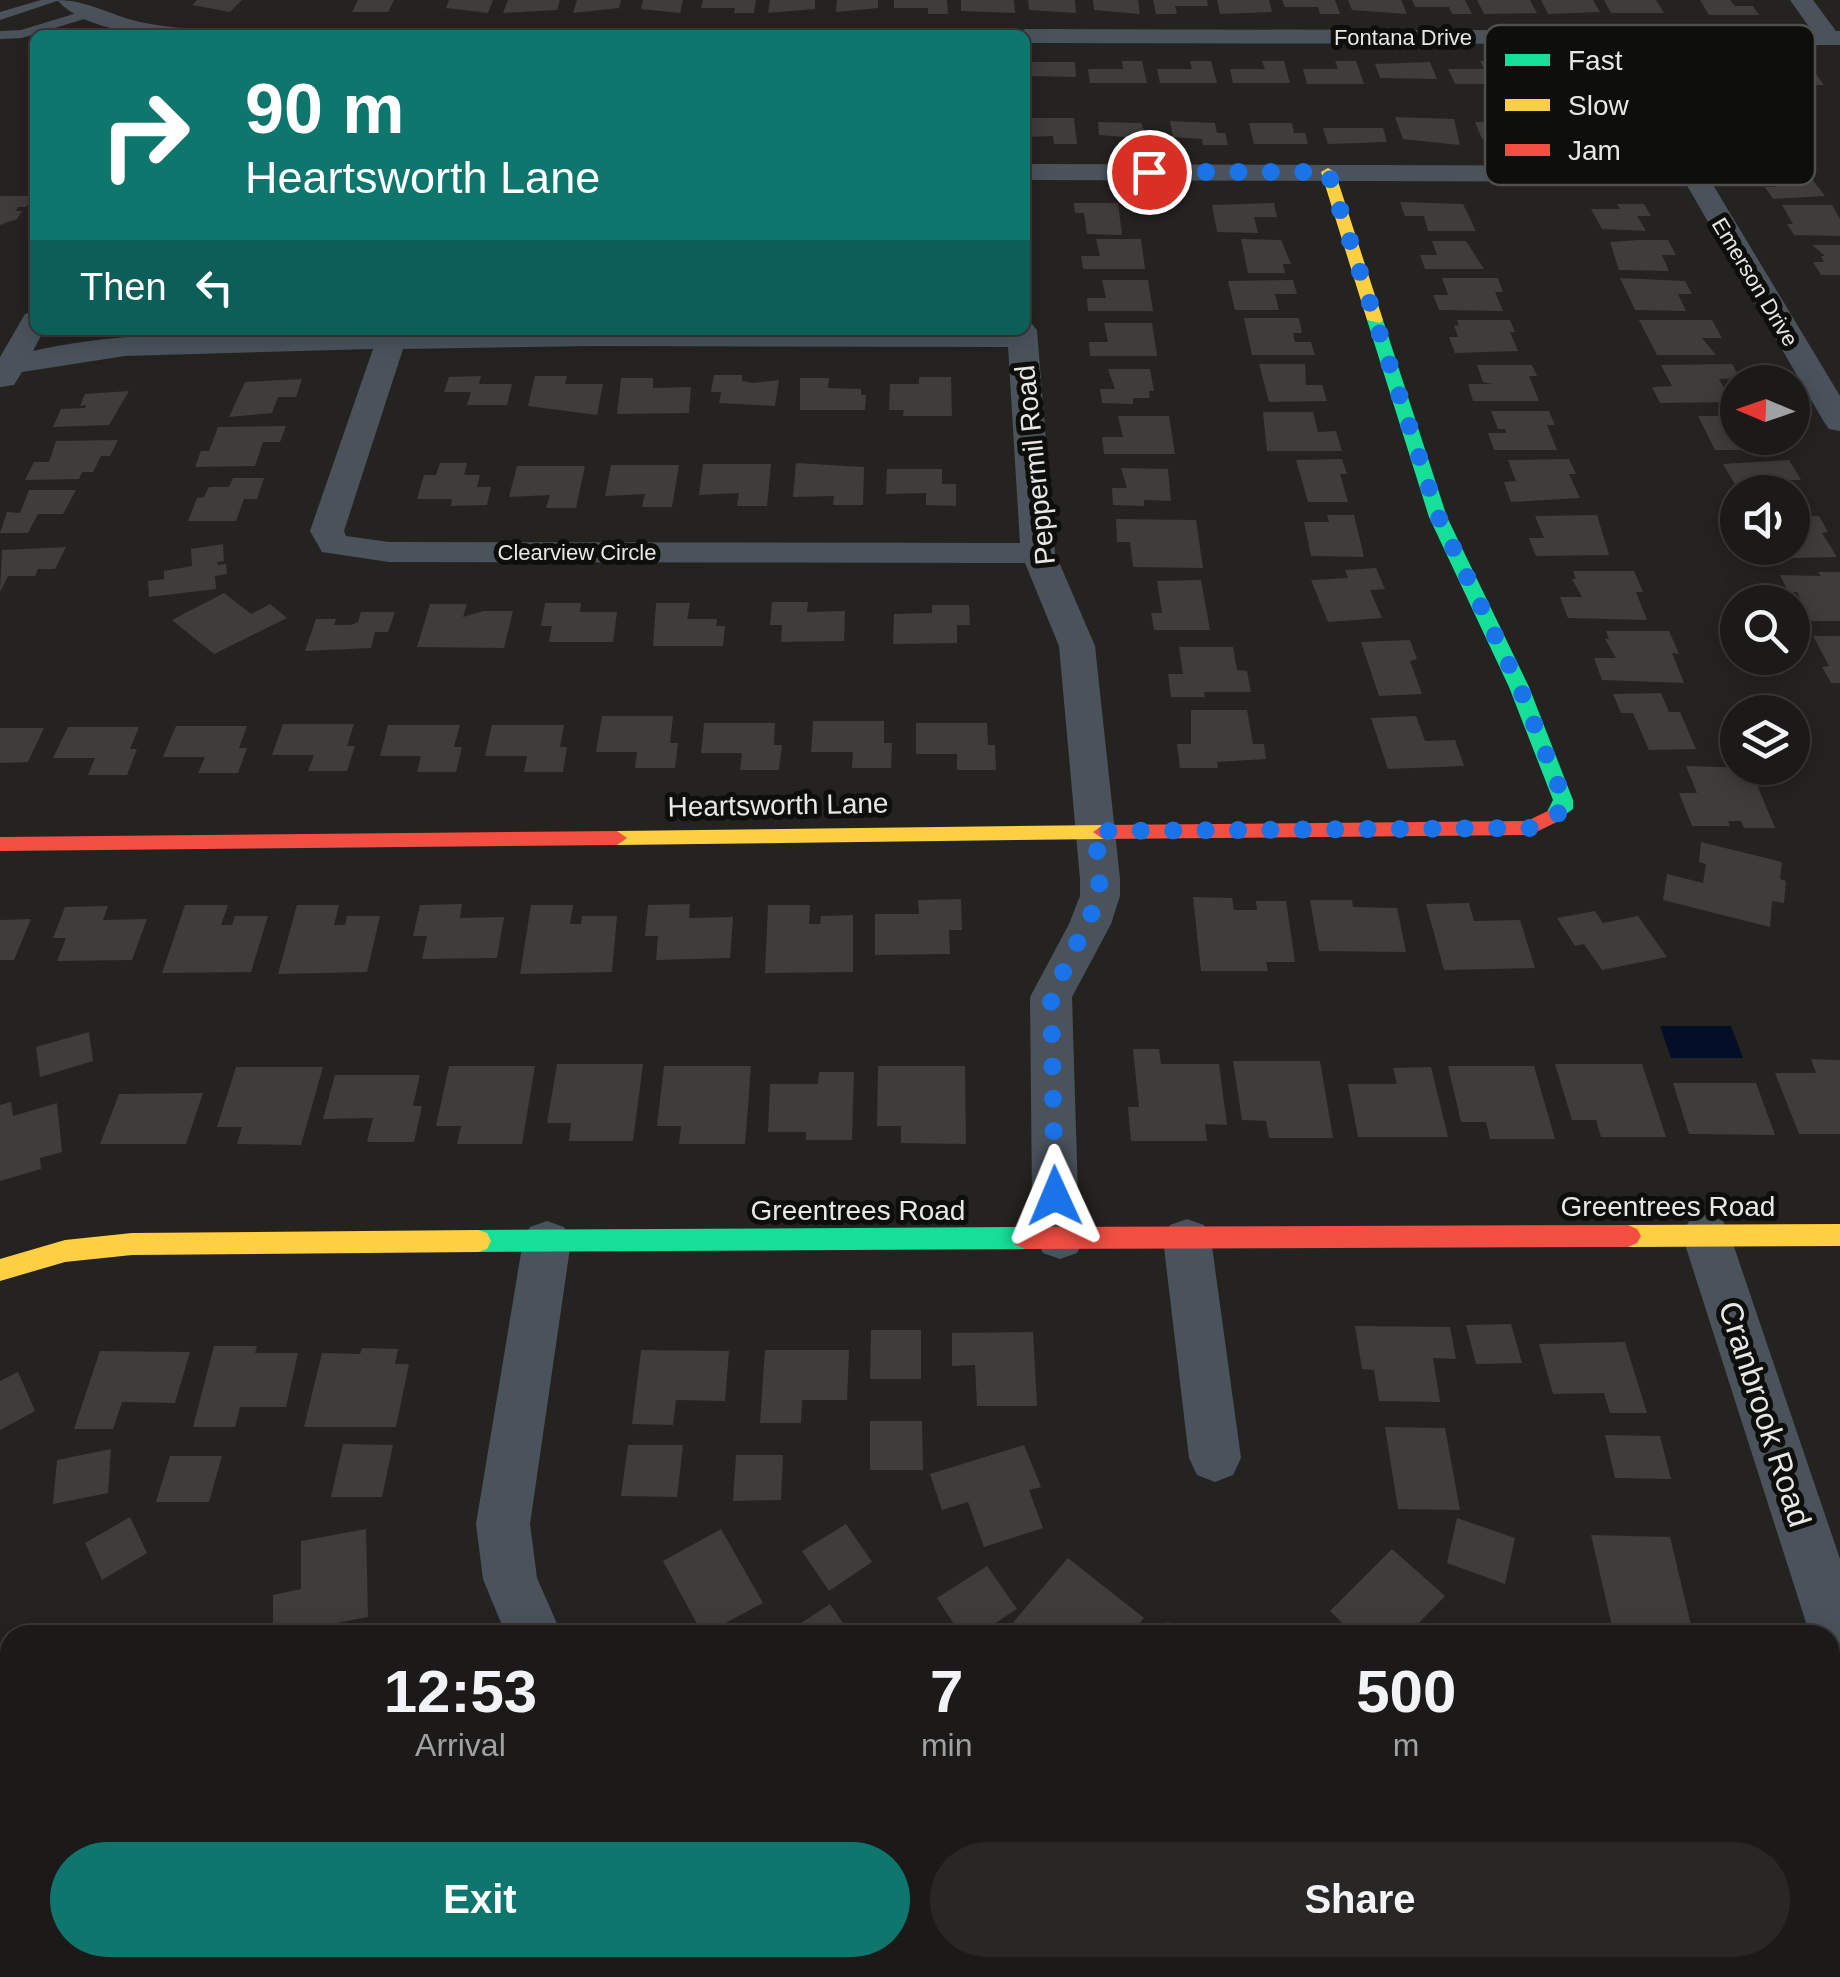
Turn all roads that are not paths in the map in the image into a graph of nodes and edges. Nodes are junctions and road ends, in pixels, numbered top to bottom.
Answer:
1 (54, 0) edge
2 (68, 0) edge
3 (1800, 0) edge
4 (294, 11) dead end
5 (90, 13) junction
6 (0, 16) edge
7 (35, 30) edge
8 (161, 30) edge
9 (283, 30) edge
10 (30, 32) edge
11 (0, 35) edge
12 (1030, 36) edge
13 (1485, 38) edge
14 (1835, 38) edge
15 (1030, 172) edge
16 (1328, 172) junction
17 (1485, 173) edge
18 (1697, 185) edge
19 (30, 328) edge
20 (917, 335) edge
21 (1022, 335) edge
22 (391, 340) junction
23 (4, 372) edge
24 (1840, 422) edge
25 (1038, 554) junction
26 (1096, 831) junction
27 (0, 844) edge
28 (1840, 1234) edge
29 (1706, 1235) junction
30 (1188, 1239) junction
31 (1060, 1240) junction
32 (547, 1241) junction
33 (0, 1270) edge
34 (1215, 1458) dead end
35 (530, 1625) edge
36 (1835, 1625) edge

1 - 6 lane
2 - 5 street
3 - 14 street
4 - 9 street
5 - 7 lane
5 - 8 street
10 - 11 lane
12 - 13 street, Fontana Drive
15 - 16 street
16 - 17 street
16 - 26 street, Heartsworth Lane
18 - 24 street, Emerson Drive
19 - 23 street
20 - 22 street
21 - 25 street, Peppermil Road
22 - 23 street
22 - 25 street, Clearview Circle
25 - 26 street, Peppermil Road
26 - 27 street, Heartsworth Lane
26 - 31 street, Peppermil Road
28 - 29 street, Greentrees Road
29 - 30 street, Greentrees Road
29 - 36 street, Cranbrook Road
30 - 31 street, Greentrees Road
30 - 34 street
31 - 32 street, Greentrees Road
32 - 33 street, Greentrees Road
32 - 35 street

